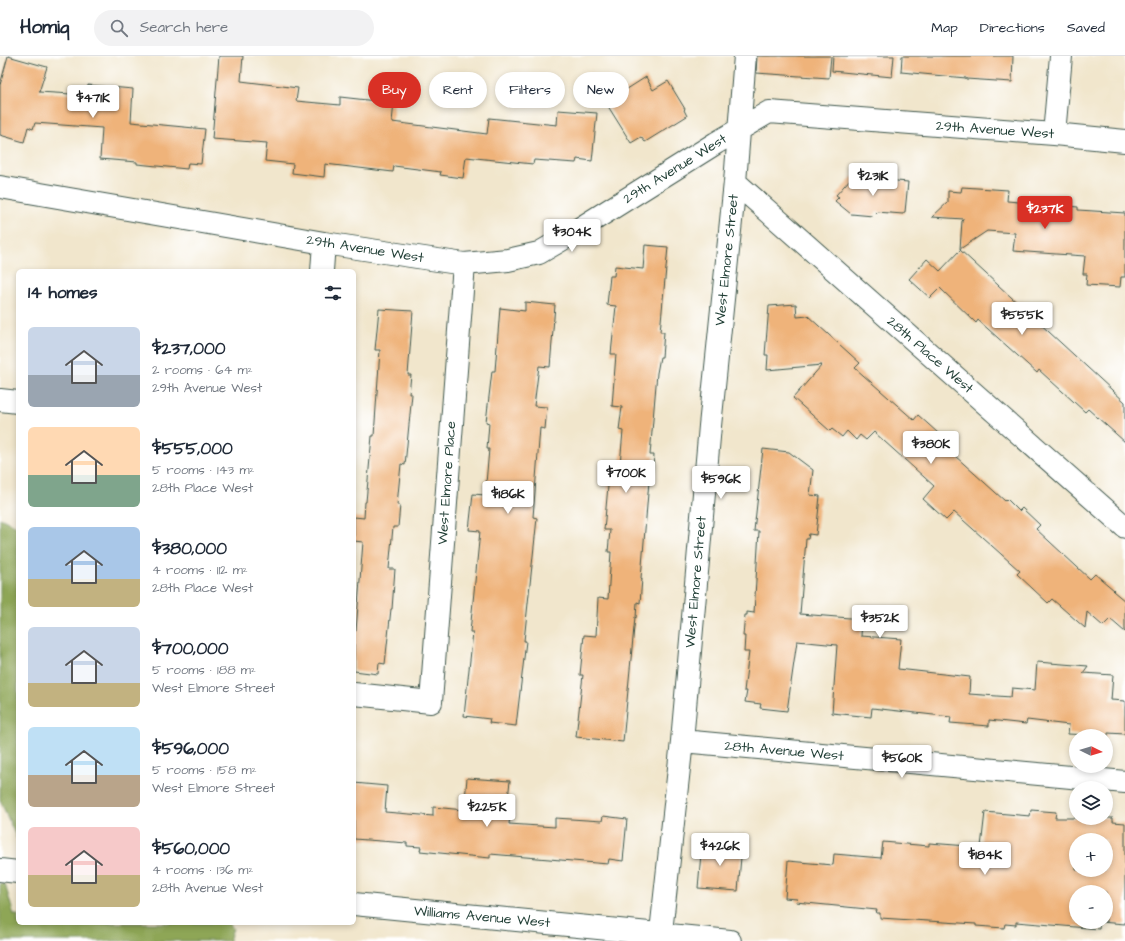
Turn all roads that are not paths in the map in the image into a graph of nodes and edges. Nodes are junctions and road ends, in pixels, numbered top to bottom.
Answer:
1 (745, 56) edge
2 (1061, 56) edge
3 (739, 129) junction
4 (1054, 134) junction
5 (1125, 141) edge
6 (735, 182) junction
7 (0, 187) edge
8 (324, 243) junction
9 (464, 264) junction
10 (322, 269) edge
11 (0, 400) edge
12 (16, 402) edge
13 (1125, 527) edge
14 (356, 694) edge
15 (682, 741) junction
16 (1125, 782) edge
17 (0, 870) edge
18 (16, 872) edge
19 (356, 904) edge
20 (661, 937) edge
21 (730, 941) edge

1 - 3 street, West Elmore Street
2 - 4 street
3 - 4 street, 29th Avenue West
3 - 6 street, West Elmore Street
3 - 9 street, 29th Avenue West
4 - 5 street, 29th Avenue West
6 - 13 street, 28th Place West
6 - 15 street, West Elmore Street
7 - 8 street, 29th Avenue West
8 - 9 street, 29th Avenue West
8 - 10 street
9 - 14 street, West Elmore Place
11 - 12 street
15 - 16 street, 28th Avenue West
15 - 20 street, West Elmore Street
17 - 18 street
19 - 20 street, Williams Avenue West
20 - 21 street, Williams Avenue West

